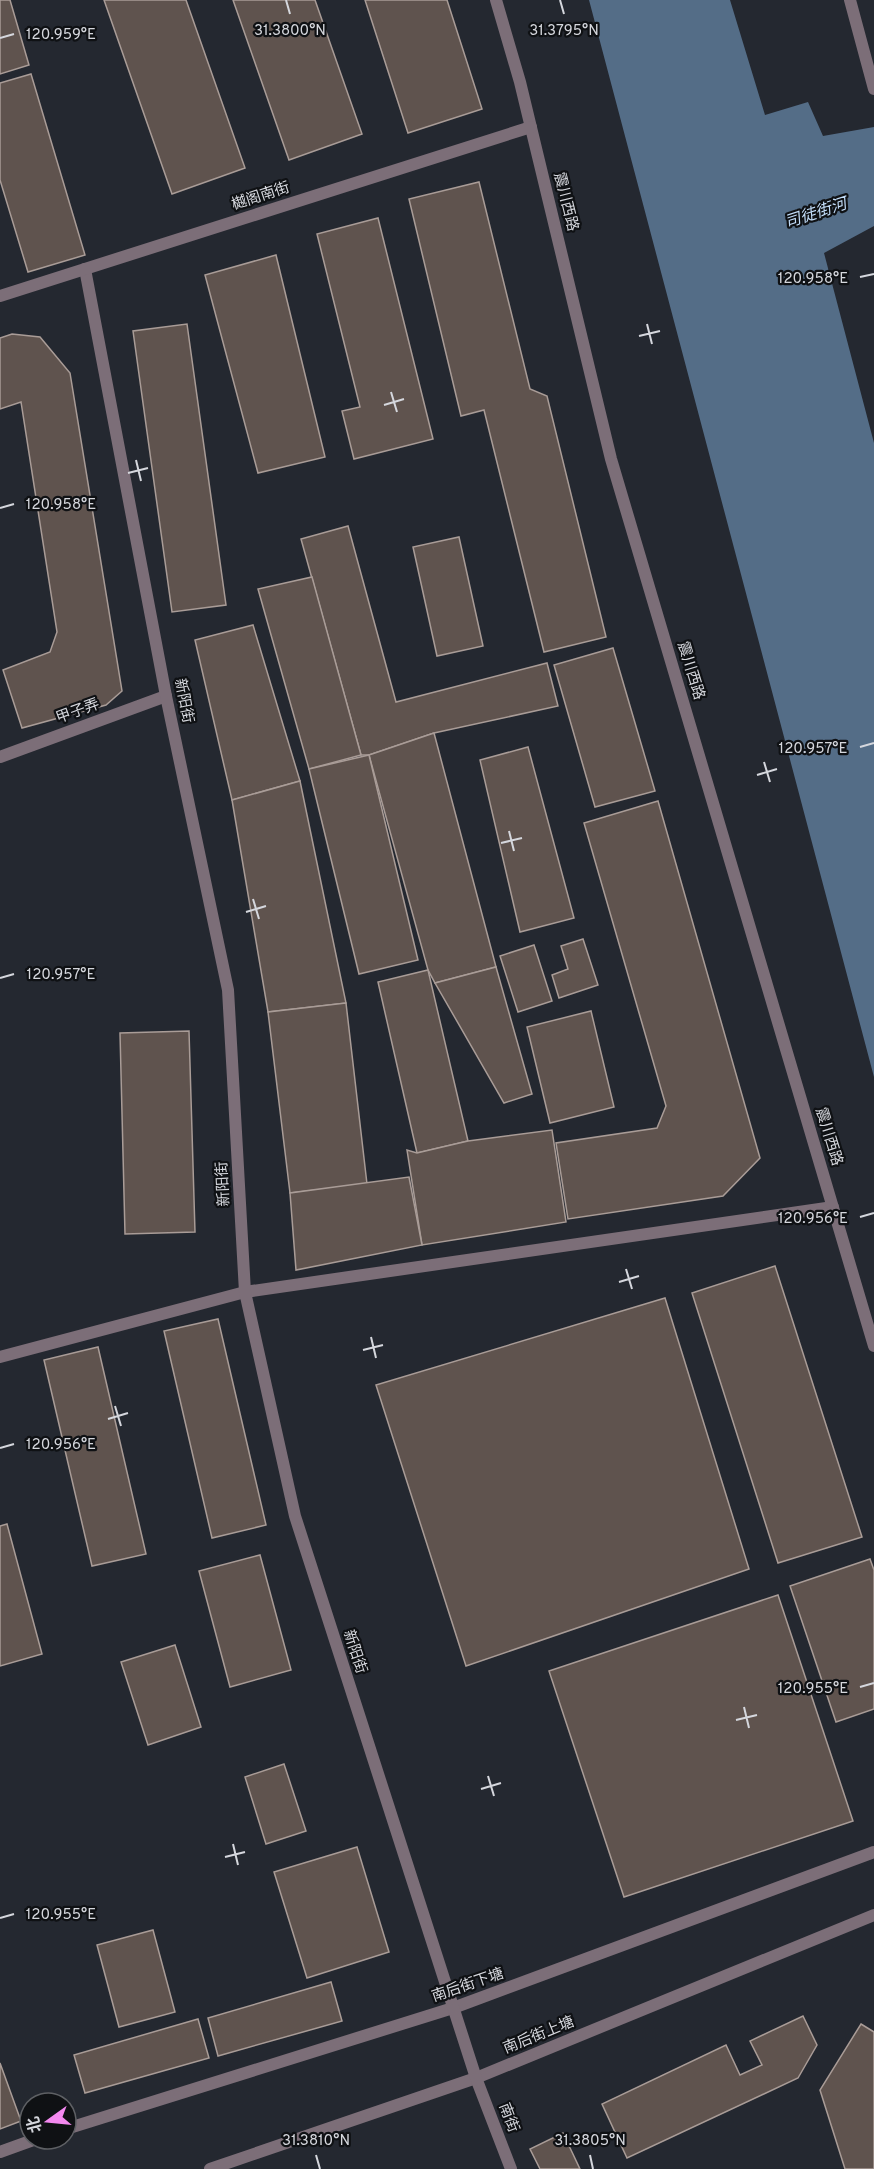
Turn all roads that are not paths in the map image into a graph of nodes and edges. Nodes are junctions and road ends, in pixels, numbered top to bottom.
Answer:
1 (496, 0) edge
2 (849, 0) edge
3 (873, 86) edge
4 (531, 127) junction
5 (85, 269) junction
6 (0, 296) edge
7 (166, 696) junction
8 (0, 757) edge
9 (833, 1207) junction
10 (245, 1292) junction
11 (874, 1346) edge
12 (0, 1357) edge
13 (874, 1852) edge
14 (874, 1915) edge
15 (453, 2008) junction
16 (476, 2078) junction
17 (78, 2125) edge
18 (18, 2146) edge
19 (0, 2152) edge
20 (210, 2169) edge
21 (511, 2169) edge

1 - 4 street, 震川西路
2 - 3 street
4 - 5 street, 樾阁南街
4 - 9 street, 震川西路
5 - 6 street, 樾阁南街
5 - 7 street, 新阳街
7 - 8 street, 甲子弄
7 - 10 street, 新阳街
9 - 10 street
9 - 11 street, 震川西路
10 - 12 street
10 - 15 street, 新阳街
13 - 15 street, 南后街下塘
14 - 16 street, 南后街上塘
15 - 16 street, 新阳街
15 - 17 street, 南后街下塘
16 - 20 street, 南后街上塘
16 - 21 street, 南街
18 - 19 street

